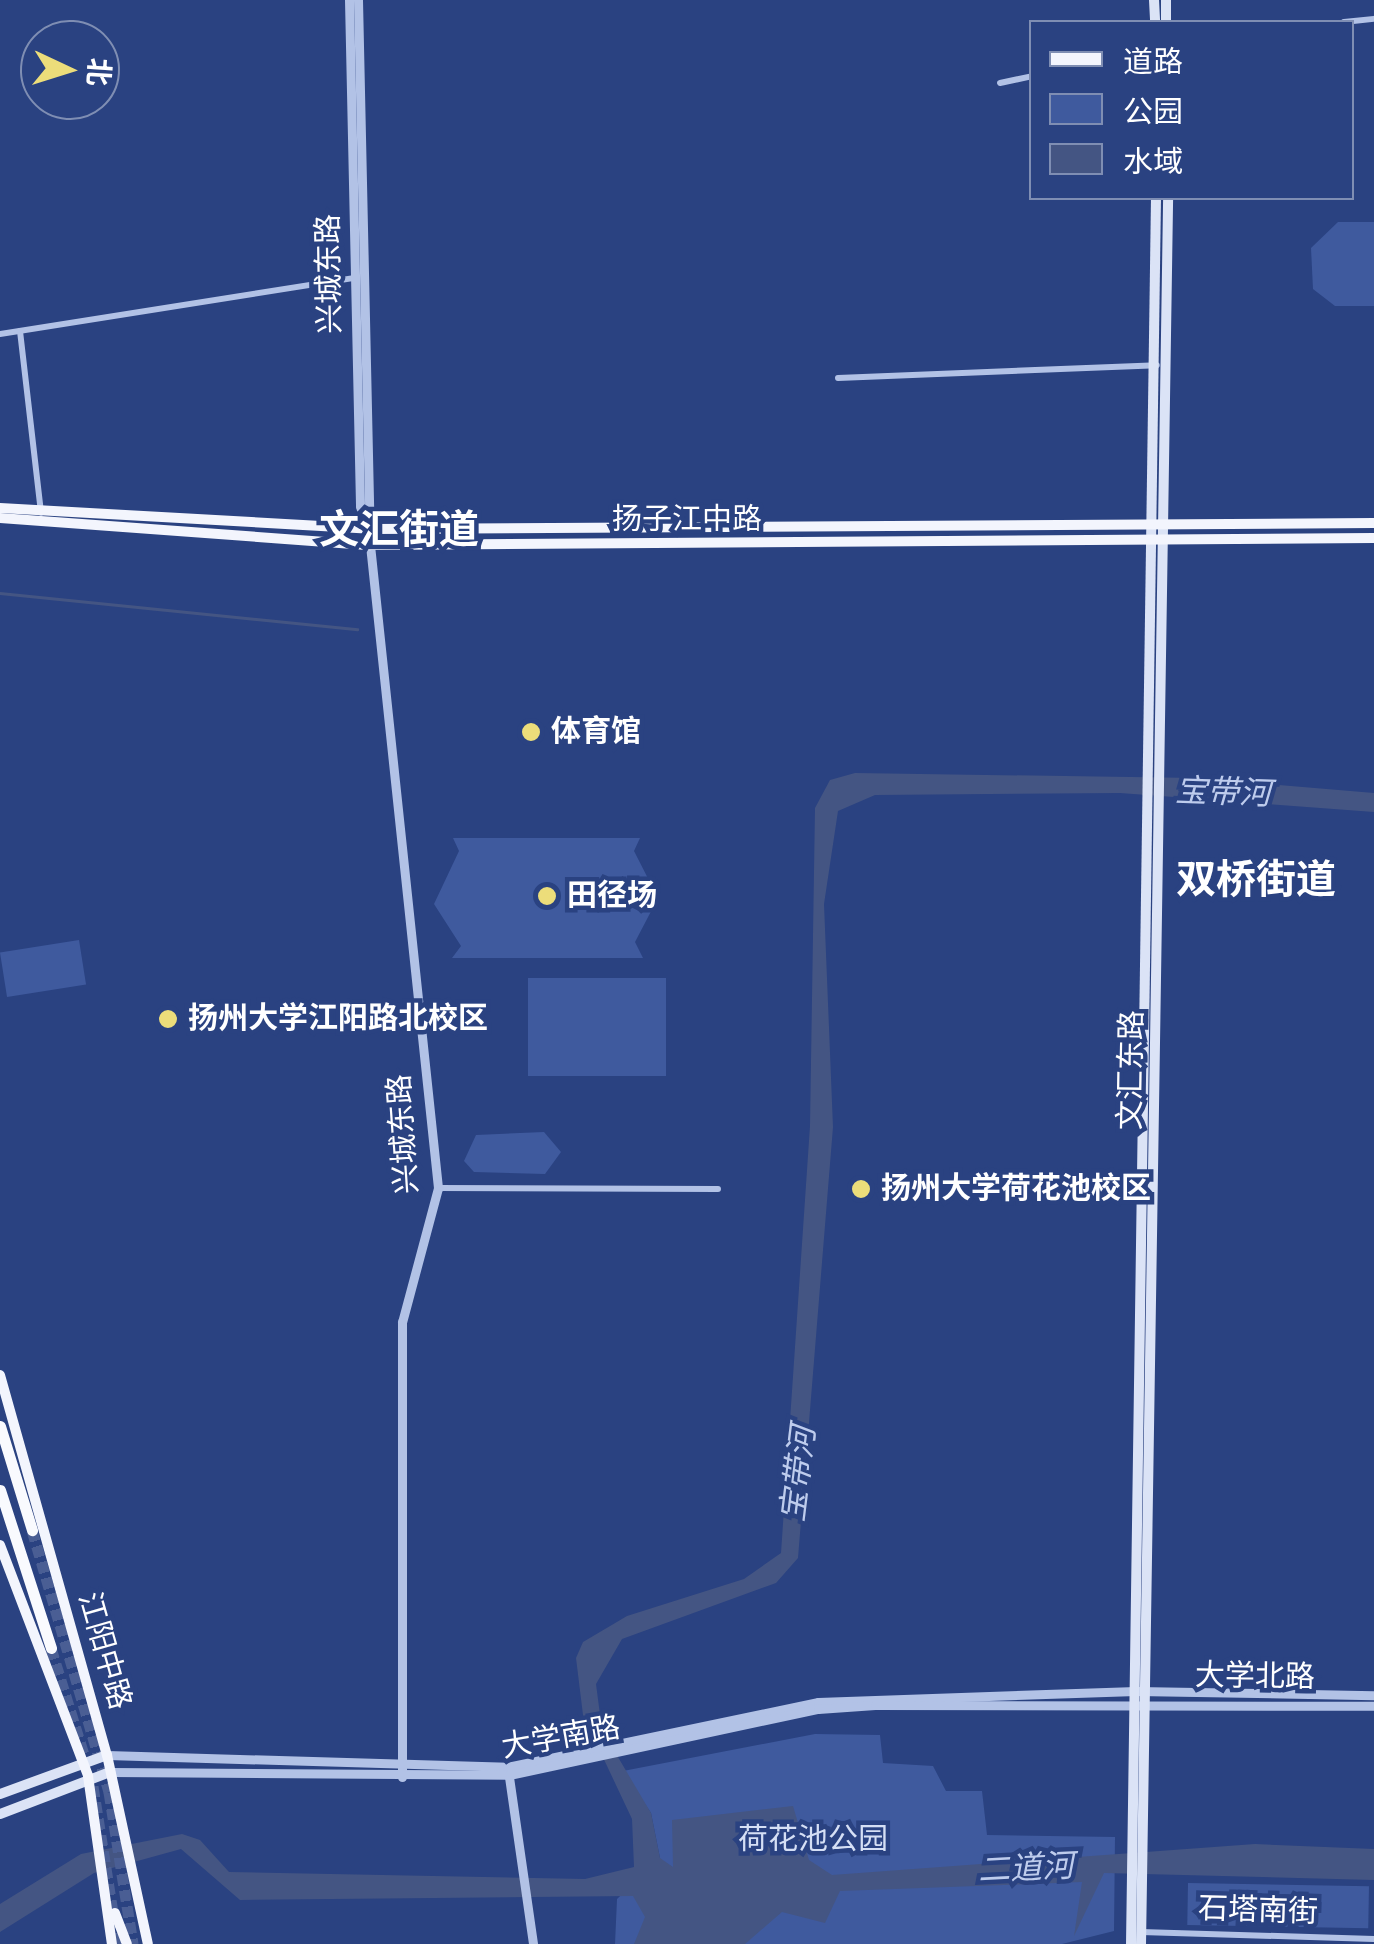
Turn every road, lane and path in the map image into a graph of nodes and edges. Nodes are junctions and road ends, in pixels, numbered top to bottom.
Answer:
1 (348, 0) edge
2 (358, 0) edge
3 (1029, 77) edge
4 (1000, 83) dead end
5 (1156, 200) edge
6 (1168, 200) edge
7 (356, 278) junction
8 (20, 330) junction
9 (0, 334) edge
10 (1157, 366) junction
11 (838, 378) dead end
12 (0, 508) edge
13 (41, 516) junction
14 (0, 518) edge
15 (1374, 524) edge
16 (367, 529) junction
17 (1155, 531) junction
18 (1168, 531) junction
19 (1374, 538) edge
20 (1154, 544) junction
21 (1168, 544) junction
22 (370, 545) junction
23 (1156, 832) junction
24 (438, 1188) junction
25 (718, 1189) dead end
26 (0, 1375) edge
27 (0, 1426) edge
28 (0, 1490) edge
29 (0, 1500) edge
30 (10, 1519) junction
31 (32, 1530) tunnel mouth
32 (0, 1545) edge
33 (51, 1648) tunnel mouth
34 (1141, 1696) junction
35 (1374, 1696) edge
36 (1374, 1706) edge
37 (108, 1755) junction
38 (83, 1760) junction
39 (508, 1771) junction
40 (110, 1772) junction
41 (402, 1773) junction
42 (88, 1776) junction
43 (0, 1794) edge
44 (0, 1814) edge
45 (1137, 1880) junction
46 (111, 1903) junction
47 (1141, 1938) edge
48 (1374, 1939) edge
49 (112, 1944) edge
50 (128, 1944) edge
51 (148, 1944) edge
52 (533, 1944) edge
53 (1131, 1944) edge

1 - 7 street, 兴城东路
2 - 16 street, 兴城东路
3 - 4 street
5 - 10 main road, 文汇东路
6 - 18 main road, 文汇东路
7 - 8 street
7 - 16 street, 兴城东路
8 - 9 street
8 - 13 street
10 - 11 street
10 - 17 main road, 文汇东路
12 - 13 main road, 扬子江中路
13 - 14 main road, 扬子江中路
13 - 16 main road, 扬子江中路
13 - 22 main road, 扬子江中路
15 - 18 main road, 扬子江中路
16 - 17 main road, 扬子江中路
16 - 22 street, 兴城东路
17 - 18 main road, 扬子江中路
17 - 20 main road, 文汇东路
18 - 21 main road, 文汇东路
19 - 21 main road, 扬子江中路
20 - 21 main road, 扬子江中路
20 - 22 main road, 扬子江中路
20 - 23 main road, 文汇东路
21 - 23 main road, 文汇东路
22 - 24 street, 兴城东路
23 - 34 main road, 文汇东路
24 - 25 street
24 - 41 street, 兴城东路
26 - 37 main road, 江阳中路
27 - 31 highway
28 - 30 highway
29 - 30 highway
30 - 33 highway
32 - 38 main road, 江阳中路
34 - 35 street, 大学北路
34 - 36 street, 大学北路
34 - 39 street, 大学南路
34 - 45 main road, 文汇东路
37 - 38 main road, 大学南路
37 - 40 main road, 江阳中路
37 - 41 street, 大学南路
38 - 42 main road, 江阳中路
38 - 43 main road, 大学南路
39 - 41 street, 大学南路
39 - 52 street
40 - 41 street, 大学南路
40 - 42 main road, 大学南路
40 - 51 main road, 江阳中路
42 - 44 main road, 大学南路
42 - 46 main road, 江阳中路
45 - 47 main road, 文汇东路
45 - 53 main road, 文汇东路
46 - 49 main road, 江阳中路
46 - 50 main road, 江阳中路
47 - 48 street, 石塔南街

